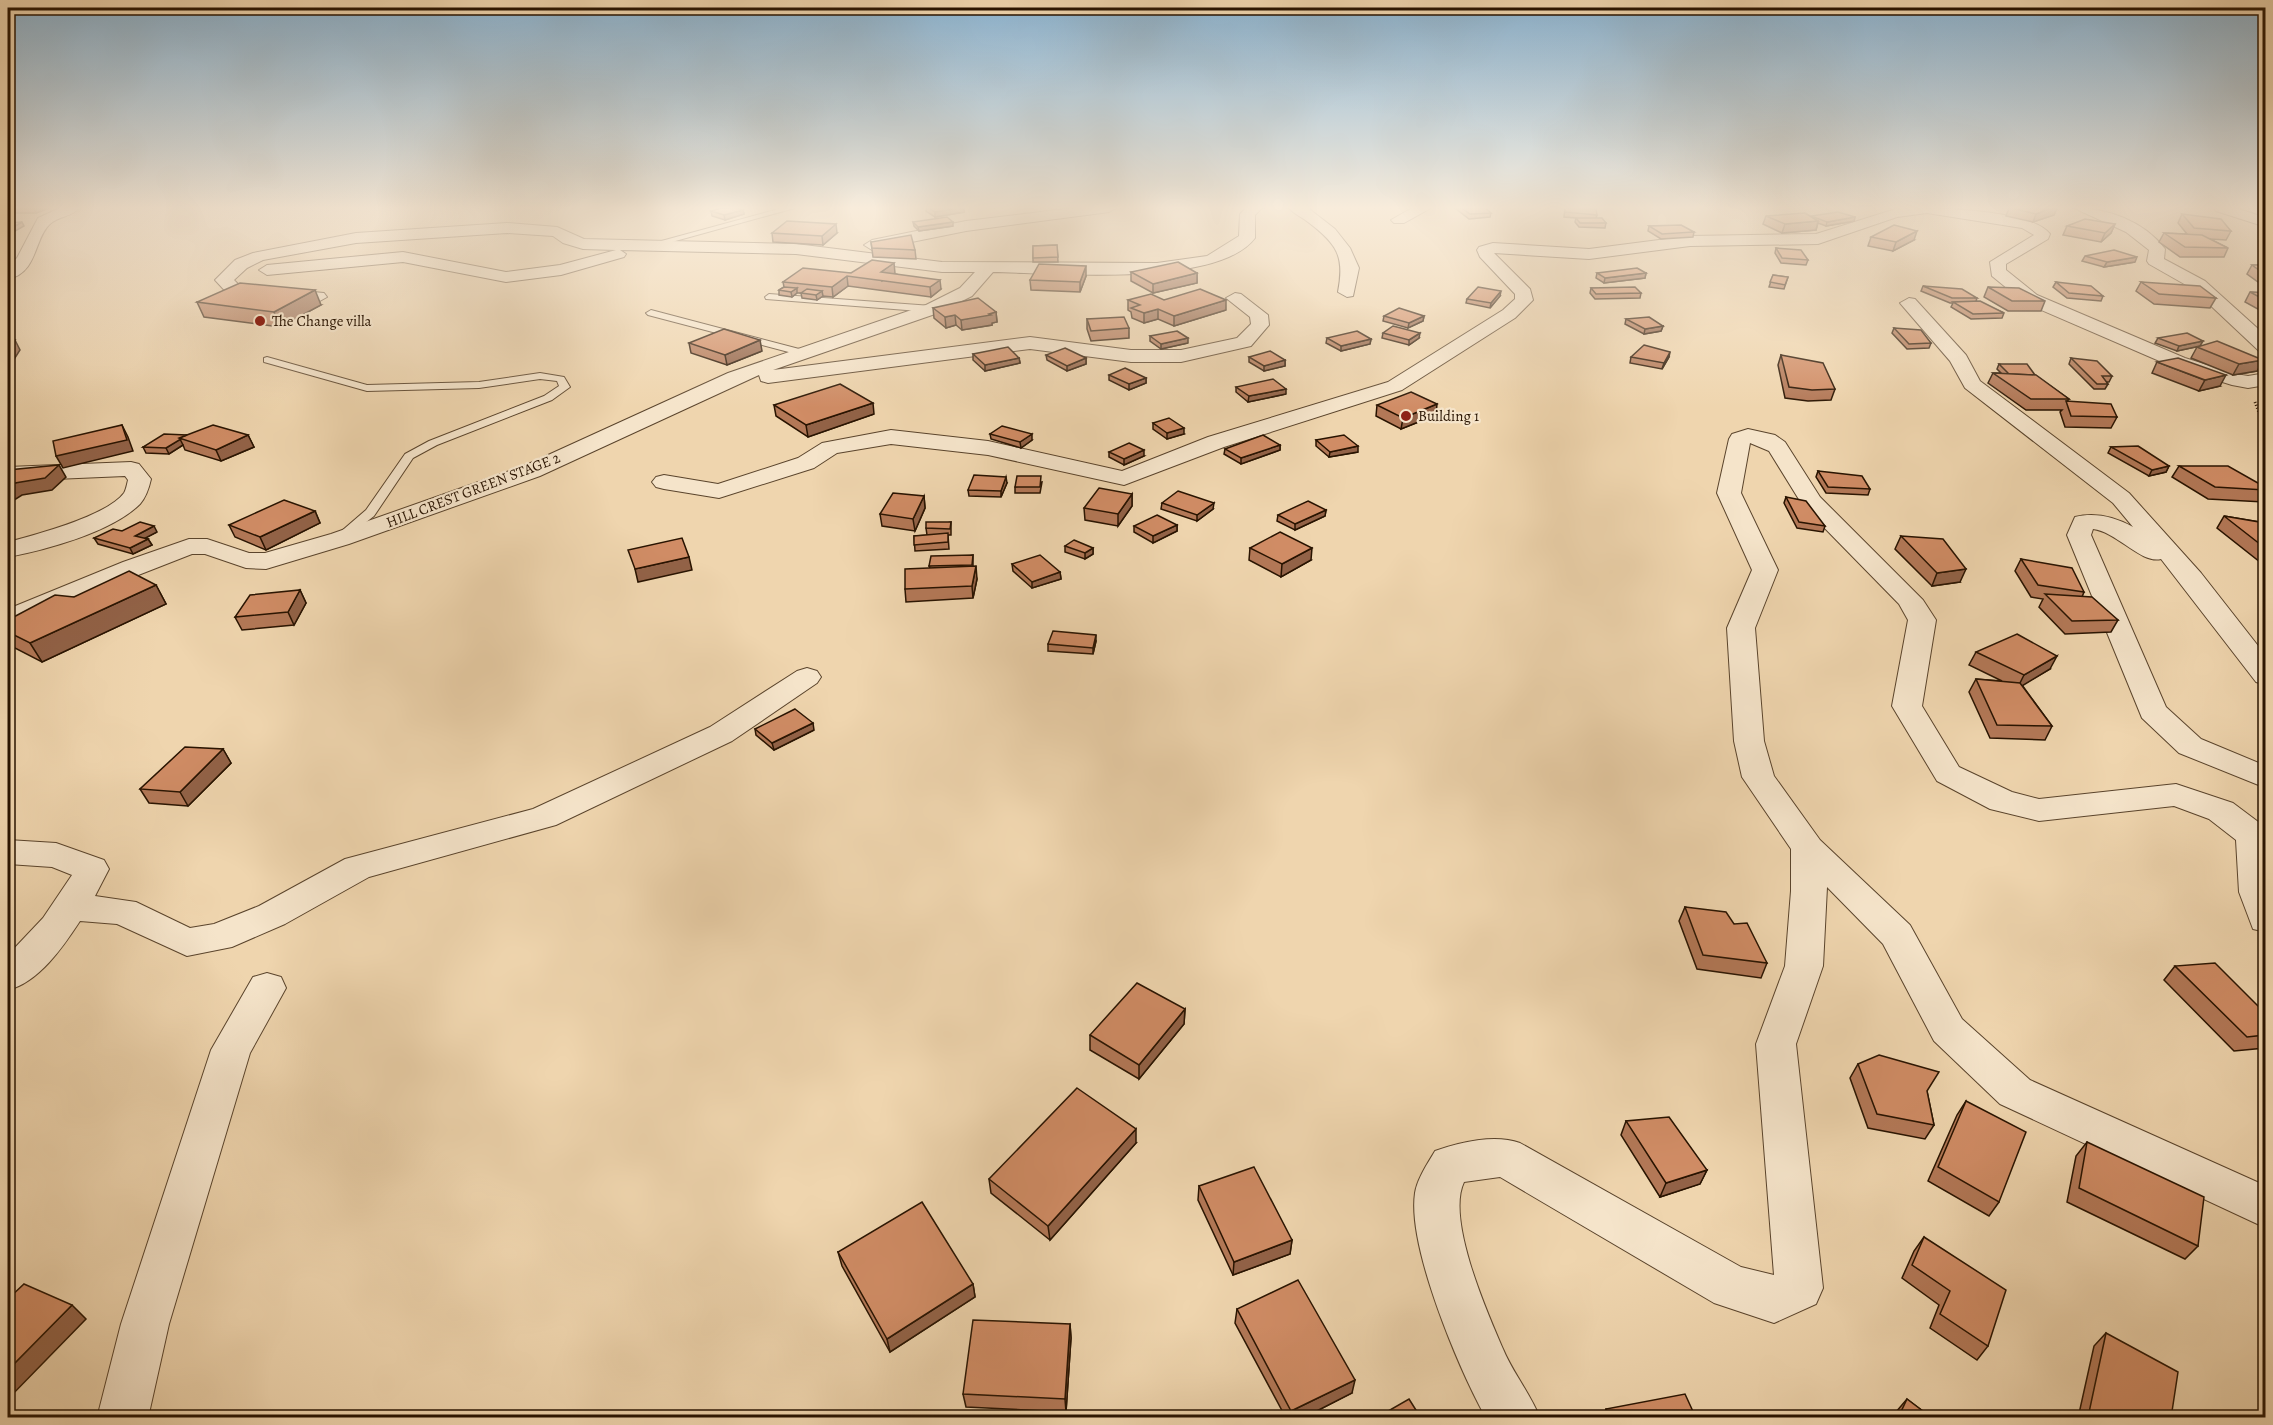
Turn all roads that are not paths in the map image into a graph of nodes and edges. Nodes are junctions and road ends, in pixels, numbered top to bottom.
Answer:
1 (229, 274) edge
2 (489, 274) edge
3 (530, 274) edge
4 (982, 274) edge
5 (1350, 274) edge
6 (1506, 274) edge
7 (2001, 274) edge
8 (2180, 274) edge
9 (1347, 292) dead end
10 (318, 297) dead end
11 (770, 297) dead end
12 (1235, 298) dead end
13 (1910, 303) dead end
14 (932, 309) junction
15 (651, 313) dead end
16 (2265, 347) edge
17 (800, 352) junction
18 (267, 360) dead end
19 (735, 376) junction
20 (2257, 381) edge
21 (8, 474) edge
22 (664, 482) dead end
23 (340, 539) junction
24 (8, 550) edge
25 (2192, 579) junction
26 (8, 618) edge
27 (2265, 676) edge
28 (807, 677) dead end
29 (2265, 778) edge
30 (1808, 848) junction
31 (8, 852) edge
32 (2263, 900) edge
33 (73, 907) junction
34 (8, 975) edge
35 (267, 988) dead end
36 (2265, 1208) edge
37 (122, 1418) edge
38 (1515, 1418) edge

1 - 10 street
2 - 3 street
4 - 14 street, HILL CREST GREEN STAGE 2
5 - 9 street
6 - 22 street
7 - 20 street
8 - 16 street
11 - 14 lane
12 - 19 street
13 - 25 street
14 - 17 street, HILL CREST GREEN STAGE 2
15 - 17 lane
17 - 19 street, HILL CREST GREEN STAGE 2
18 - 23 lane
19 - 23 street, HILL CREST GREEN STAGE 2
21 - 24 street
23 - 26 street, HILL CREST GREEN STAGE 2
25 - 27 street
25 - 29 street
28 - 33 street
30 - 32 street
30 - 36 street
30 - 38 street
31 - 33 street
33 - 34 street
35 - 37 street

